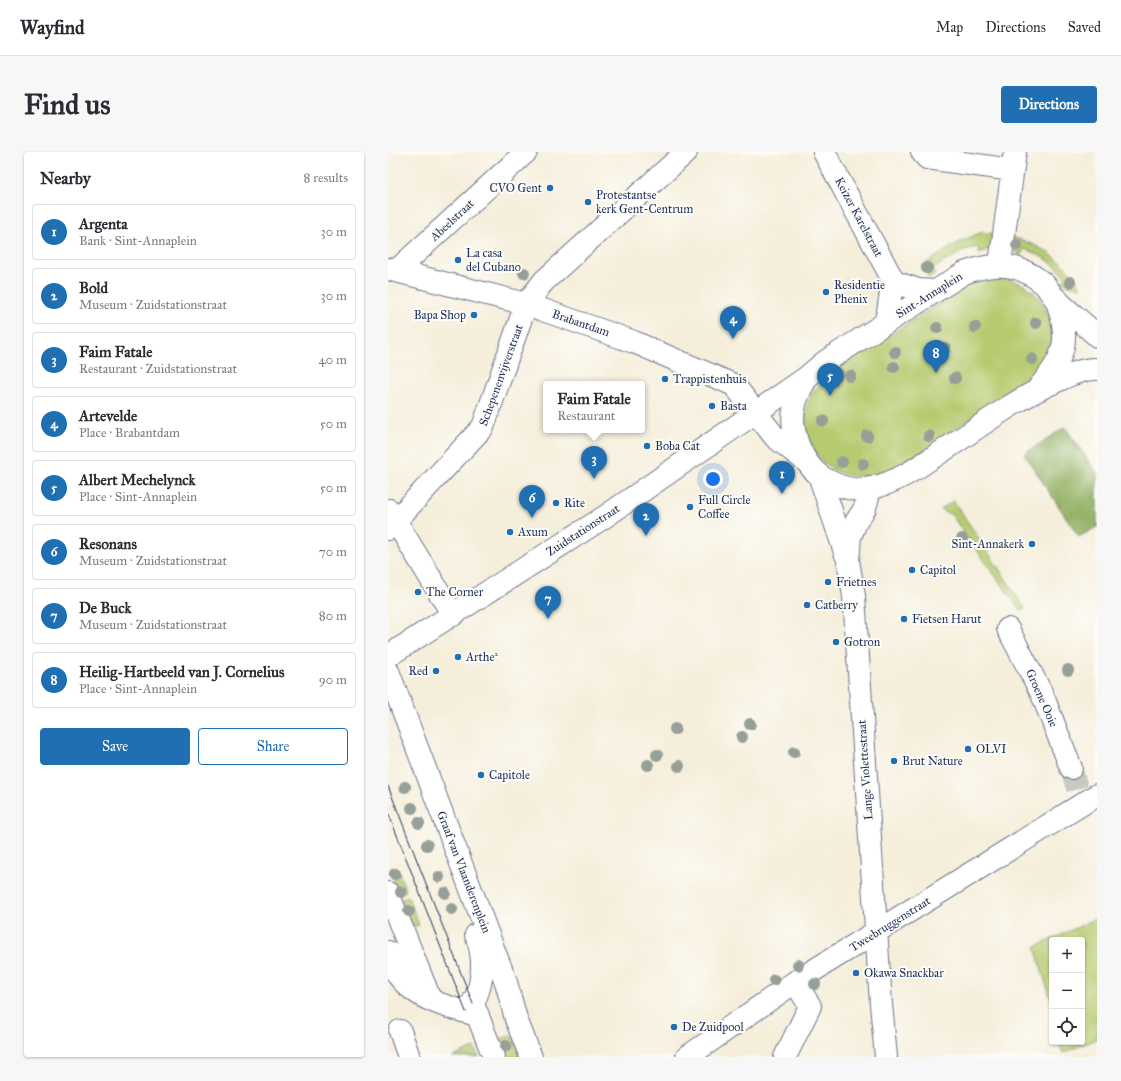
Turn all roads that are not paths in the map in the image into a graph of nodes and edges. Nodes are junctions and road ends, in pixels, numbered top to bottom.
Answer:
1 (526, 152) edge
2 (686, 152) edge
3 (824, 152) edge
4 (922, 152) edge
5 (1014, 161) edge
6 (1000, 264) junction
7 (392, 270) edge
8 (894, 282) junction
9 (934, 291) junction
10 (1056, 299) junction
11 (526, 304) junction
12 (884, 324) junction
13 (1097, 336) edge
14 (1097, 369) edge
15 (807, 377) junction
16 (1038, 389) junction
17 (756, 413) junction
18 (813, 469) junction
19 (870, 489) junction
20 (390, 520) edge
21 (848, 560) junction
22 (453, 615) junction
23 (1008, 628) dead end
24 (388, 656) edge
25 (390, 683) edge
26 (388, 713) edge
27 (1071, 768) tunnel mouth
28 (1097, 795) edge
29 (388, 893) edge
30 (876, 933) junction
31 (388, 952) edge
32 (795, 982) junction
33 (430, 999) junction
34 (472, 1011) junction
35 (400, 1031) dead end
36 (410, 1057) edge
37 (483, 1057) edge
38 (494, 1057) edge
39 (531, 1057) edge
40 (687, 1057) edge
41 (785, 1057) edge
42 (886, 1057) edge

1 - 7 street, Abeelstraat
2 - 11 street, Schepenenvijverstraat
3 - 8 street, Keizer Karelstraat
4 - 5 street
5 - 6 street
6 - 9 street, Sint-Annaplein
6 - 10 street, Sint-Annaplein
7 - 11 street, Brabantdam
8 - 9 street
8 - 12 street
9 - 12 street, Sint-Annaplein
10 - 13 street, Sint-Annaplein
10 - 16 street, Sint-Annaplein
11 - 17 street, Brabantdam
11 - 20 street, Schepenenvijverstraat
12 - 15 street, Sint-Annaplein
14 - 16 street, Sint-Annaplein
15 - 17 street, Sint-Annaplein
15 - 18 street, Sint-Annaplein
16 - 19 street, Sint-Annaplein
17 - 18 street
17 - 22 street, Zuidstationstraat
18 - 19 street, Sint-Annaplein
18 - 21 street, Sint-Annaplein
19 - 21 street, Lange Violettestraat
20 - 22 street
21 - 30 street, Lange Violettestraat
22 - 24 street, Zuidstationstraat
23 - 27 street, Groene Ooie
25 - 39 street, Graaf van Vlaanderenplein
26 - 34 street, Graaf van Vlaanderenplein
28 - 30 street, Tweebruggenstraat
29 - 33 street
30 - 32 street, Tweebruggenstraat
30 - 42 street, Lange Violettestraat
31 - 33 street
32 - 40 street, Tweebruggenstraat
32 - 41 street
33 - 34 street
34 - 37 street
34 - 38 street
35 - 36 street

